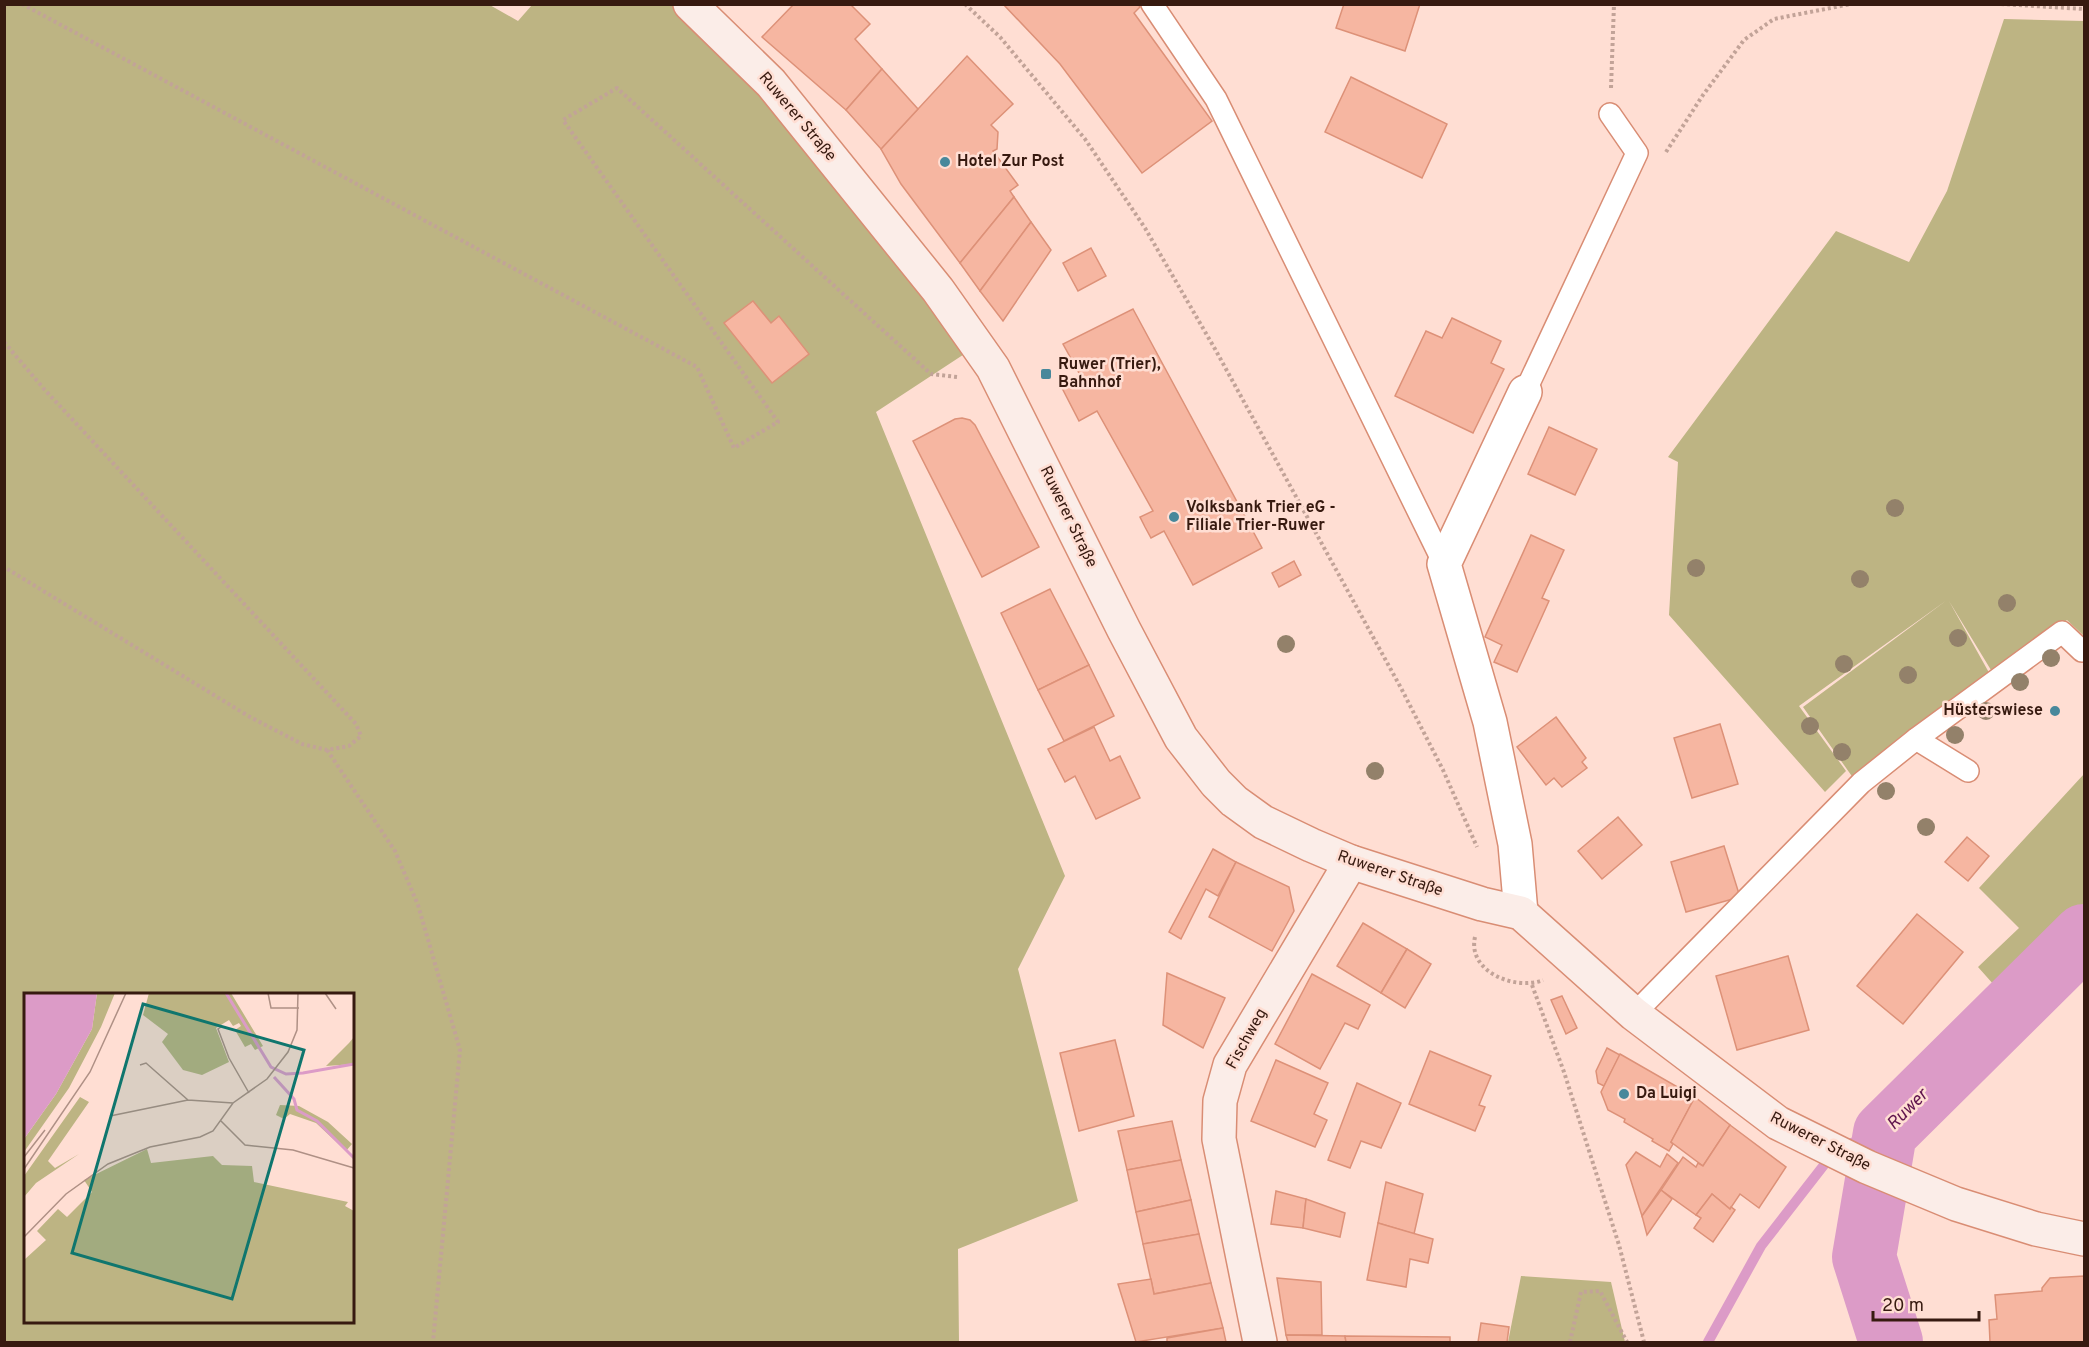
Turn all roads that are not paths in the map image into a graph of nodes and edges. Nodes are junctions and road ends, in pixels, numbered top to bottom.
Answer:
1 (690, 4) edge
2 (1152, 4) edge
3 (1610, 114) road end
4 (1525, 392) joint
5 (1444, 564) junction
6 (2082, 651) dead end
7 (1916, 739) junction
8 (1968, 771) dead end
9 (1351, 862) junction
10 (1521, 913) junction
11 (1634, 1014) junction
12 (2085, 1239) edge
13 (1260, 1342) edge

1 - 9 main road, Ruwerer Straße
2 - 5 lane
3 - 4 lane
4 - 5 street
5 - 10 street
6 - 7 lane
7 - 8 lane
7 - 11 lane
9 - 10 main road, Ruwerer Straße
9 - 13 main road, Fischweg
10 - 11 main road, Ruwerer Straße
11 - 12 main road, Ruwerer Straße

